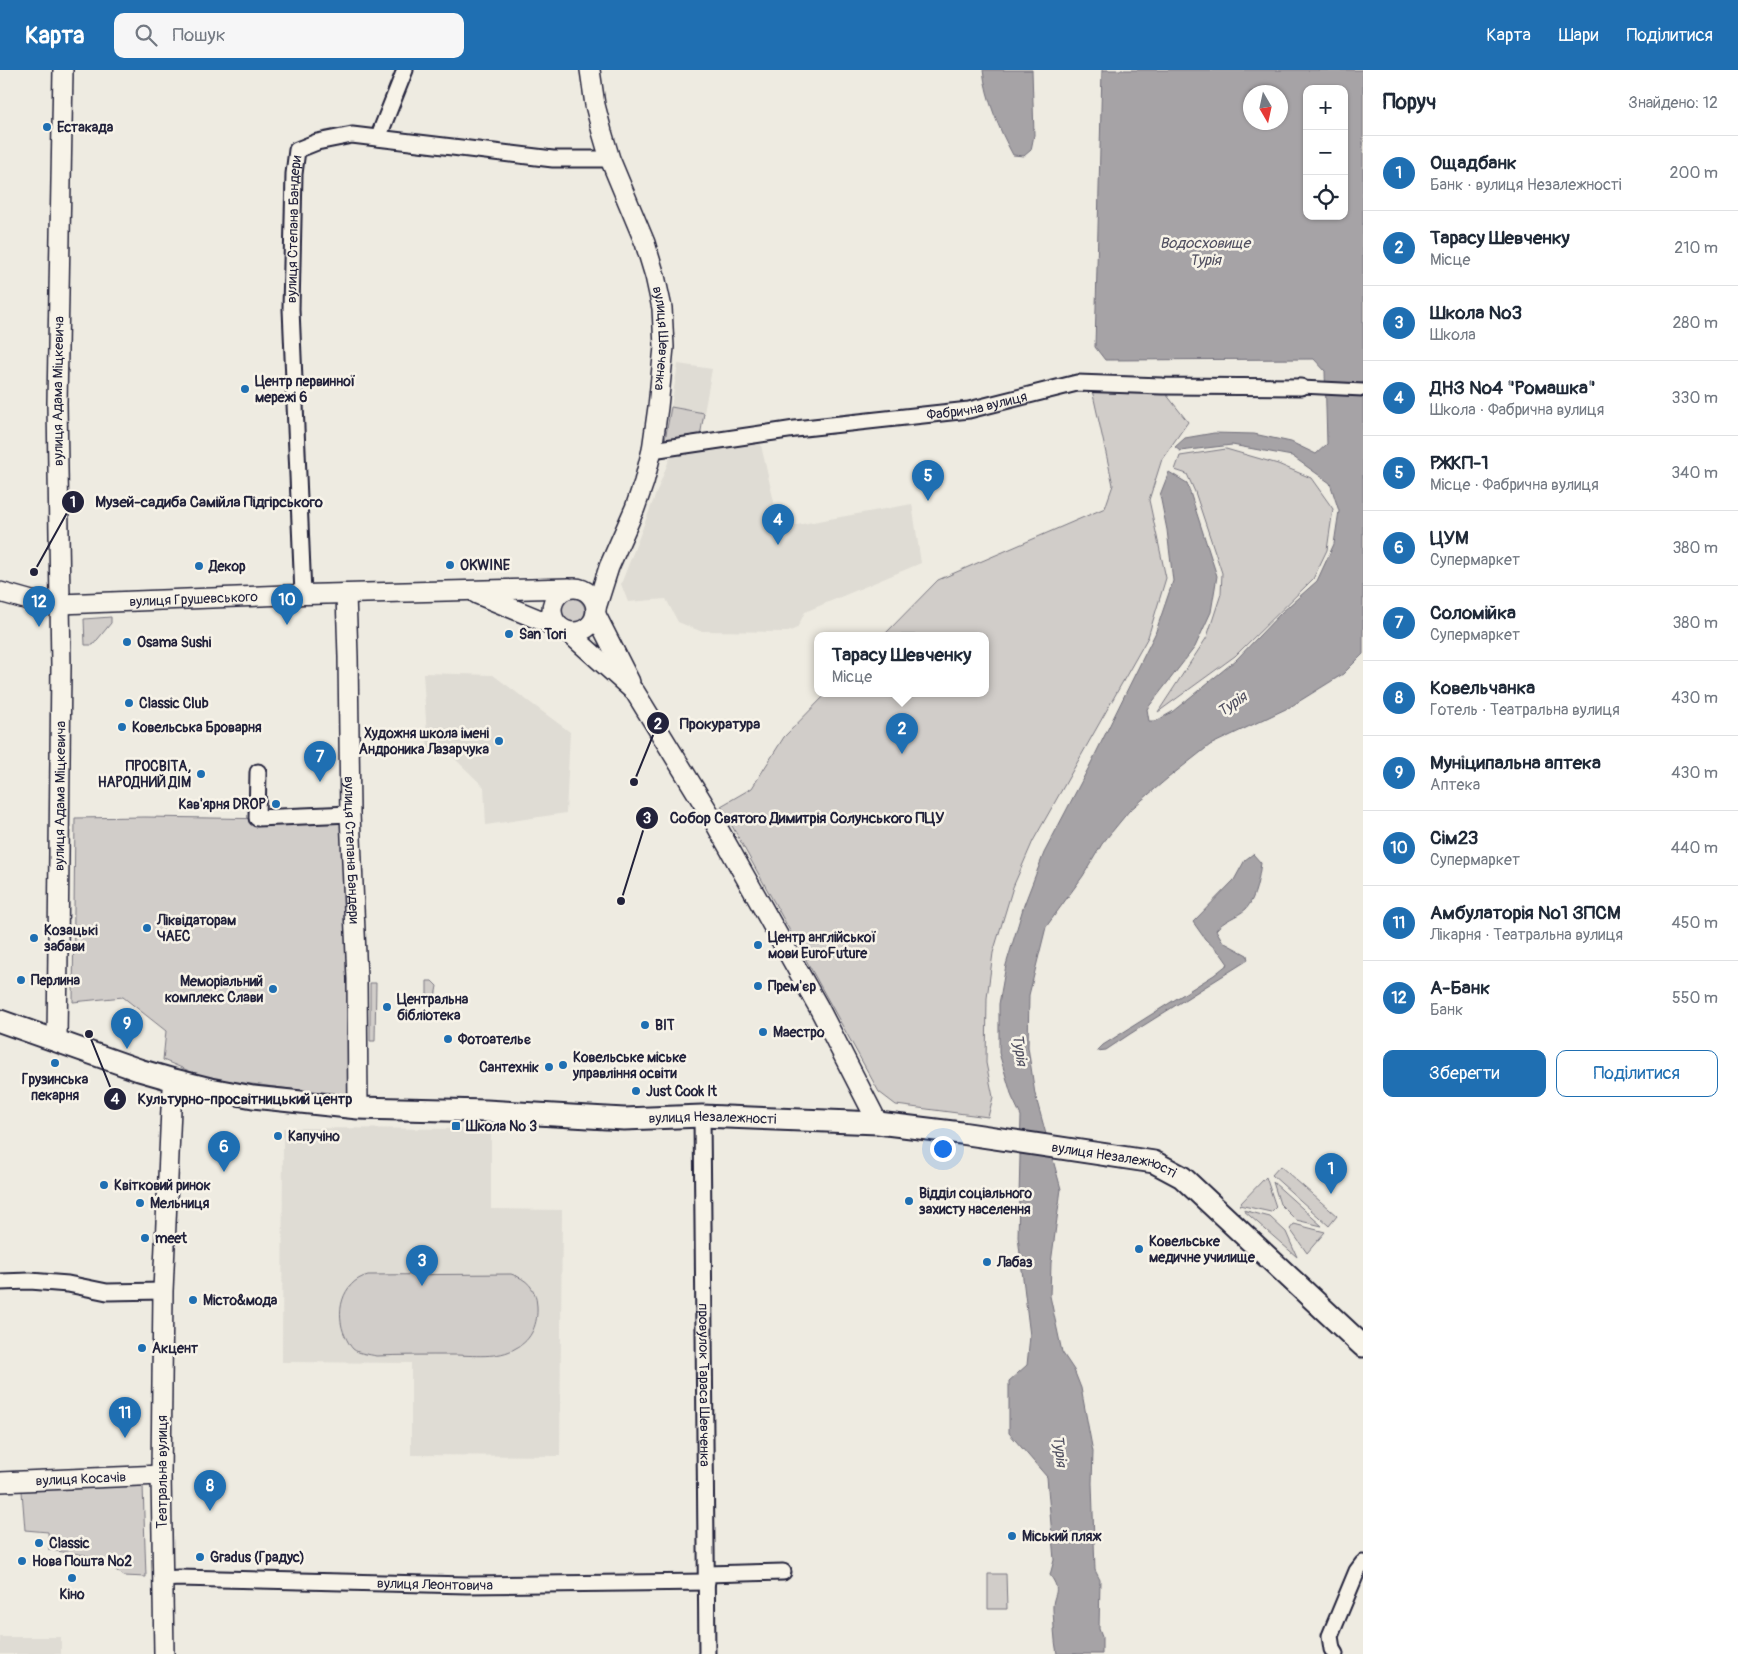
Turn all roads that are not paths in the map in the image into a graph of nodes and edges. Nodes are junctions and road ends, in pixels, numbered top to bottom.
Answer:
1 (62, 70) edge
2 (405, 70) edge
3 (590, 70) edge
4 (378, 138) junction
5 (610, 159) junction
6 (1301, 387) joint
7 (1363, 390) edge
8 (652, 450) junction
9 (609, 567) junction
10 (573, 588) junction
11 (468, 591) junction
12 (0, 592) edge
13 (303, 594) junction
14 (346, 594) junction
15 (61, 604) junction
16 (596, 611) junction
17 (565, 630) junction
18 (635, 692) junction
19 (258, 772) dead end
20 (350, 814) junction
21 (0, 1021) edge
22 (56, 1041) junction
23 (174, 1080) junction
24 (358, 1108) junction
25 (702, 1116) junction
26 (878, 1123) junction
27 (0, 1282) edge
28 (164, 1291) junction
29 (1363, 1346) edge
30 (162, 1475) junction
31 (0, 1482) edge
32 (1363, 1563) edge
33 (783, 1572) dead end
34 (707, 1578) junction
35 (163, 1579) junction
36 (164, 1654) edge
37 (707, 1654) edge
38 (1335, 1654) edge

1 - 15 street, вулиця Адама Міцкевича
2 - 4 street
3 - 5 street, вулиця Шевченка
4 - 5 street, вулиця Степана Бандери
4 - 13 street, вулиця Степана Бандери
5 - 8 street, вулиця Шевченка
6 - 7 street
6 - 8 street, Фабрична вулиця
8 - 9 street, вулиця Шевченка
9 - 10 street
9 - 16 street, вулиця Шевченка
10 - 11 street
10 - 16 street
10 - 17 street
11 - 14 street, вулиця Грушевського
11 - 17 street, вулиця Грушевського
12 - 15 street, вулиця Грушевського
13 - 14 street, вулиця Грушевського
13 - 15 street, вулиця Грушевського
14 - 20 street, вулиця Степана Бандери
15 - 22 street, вулиця Адама Міцкевича
16 - 17 street
16 - 18 street
17 - 18 street
18 - 26 street
19 - 20 street
20 - 24 street, вулиця Степана Бандери
21 - 22 main road, вулиця Незалежності
22 - 23 main road, вулиця Незалежності
23 - 24 main road, вулиця Незалежності
23 - 28 street, Театральна вулиця
24 - 25 main road, вулиця Незалежності
25 - 26 main road, вулиця Незалежності
25 - 34 street, провулок Тараса Шевченка
26 - 29 main road, вулиця Незалежності
27 - 28 street
28 - 30 street, Театральна вулиця
30 - 31 street, вулиця Косачів
30 - 35 street, Театральна вулиця
32 - 38 street
33 - 34 street, вулиця Леонтовича
34 - 35 street, вулиця Леонтовича
34 - 37 street, провулок Тараса Шевченка
35 - 36 street, Театральна вулиця

